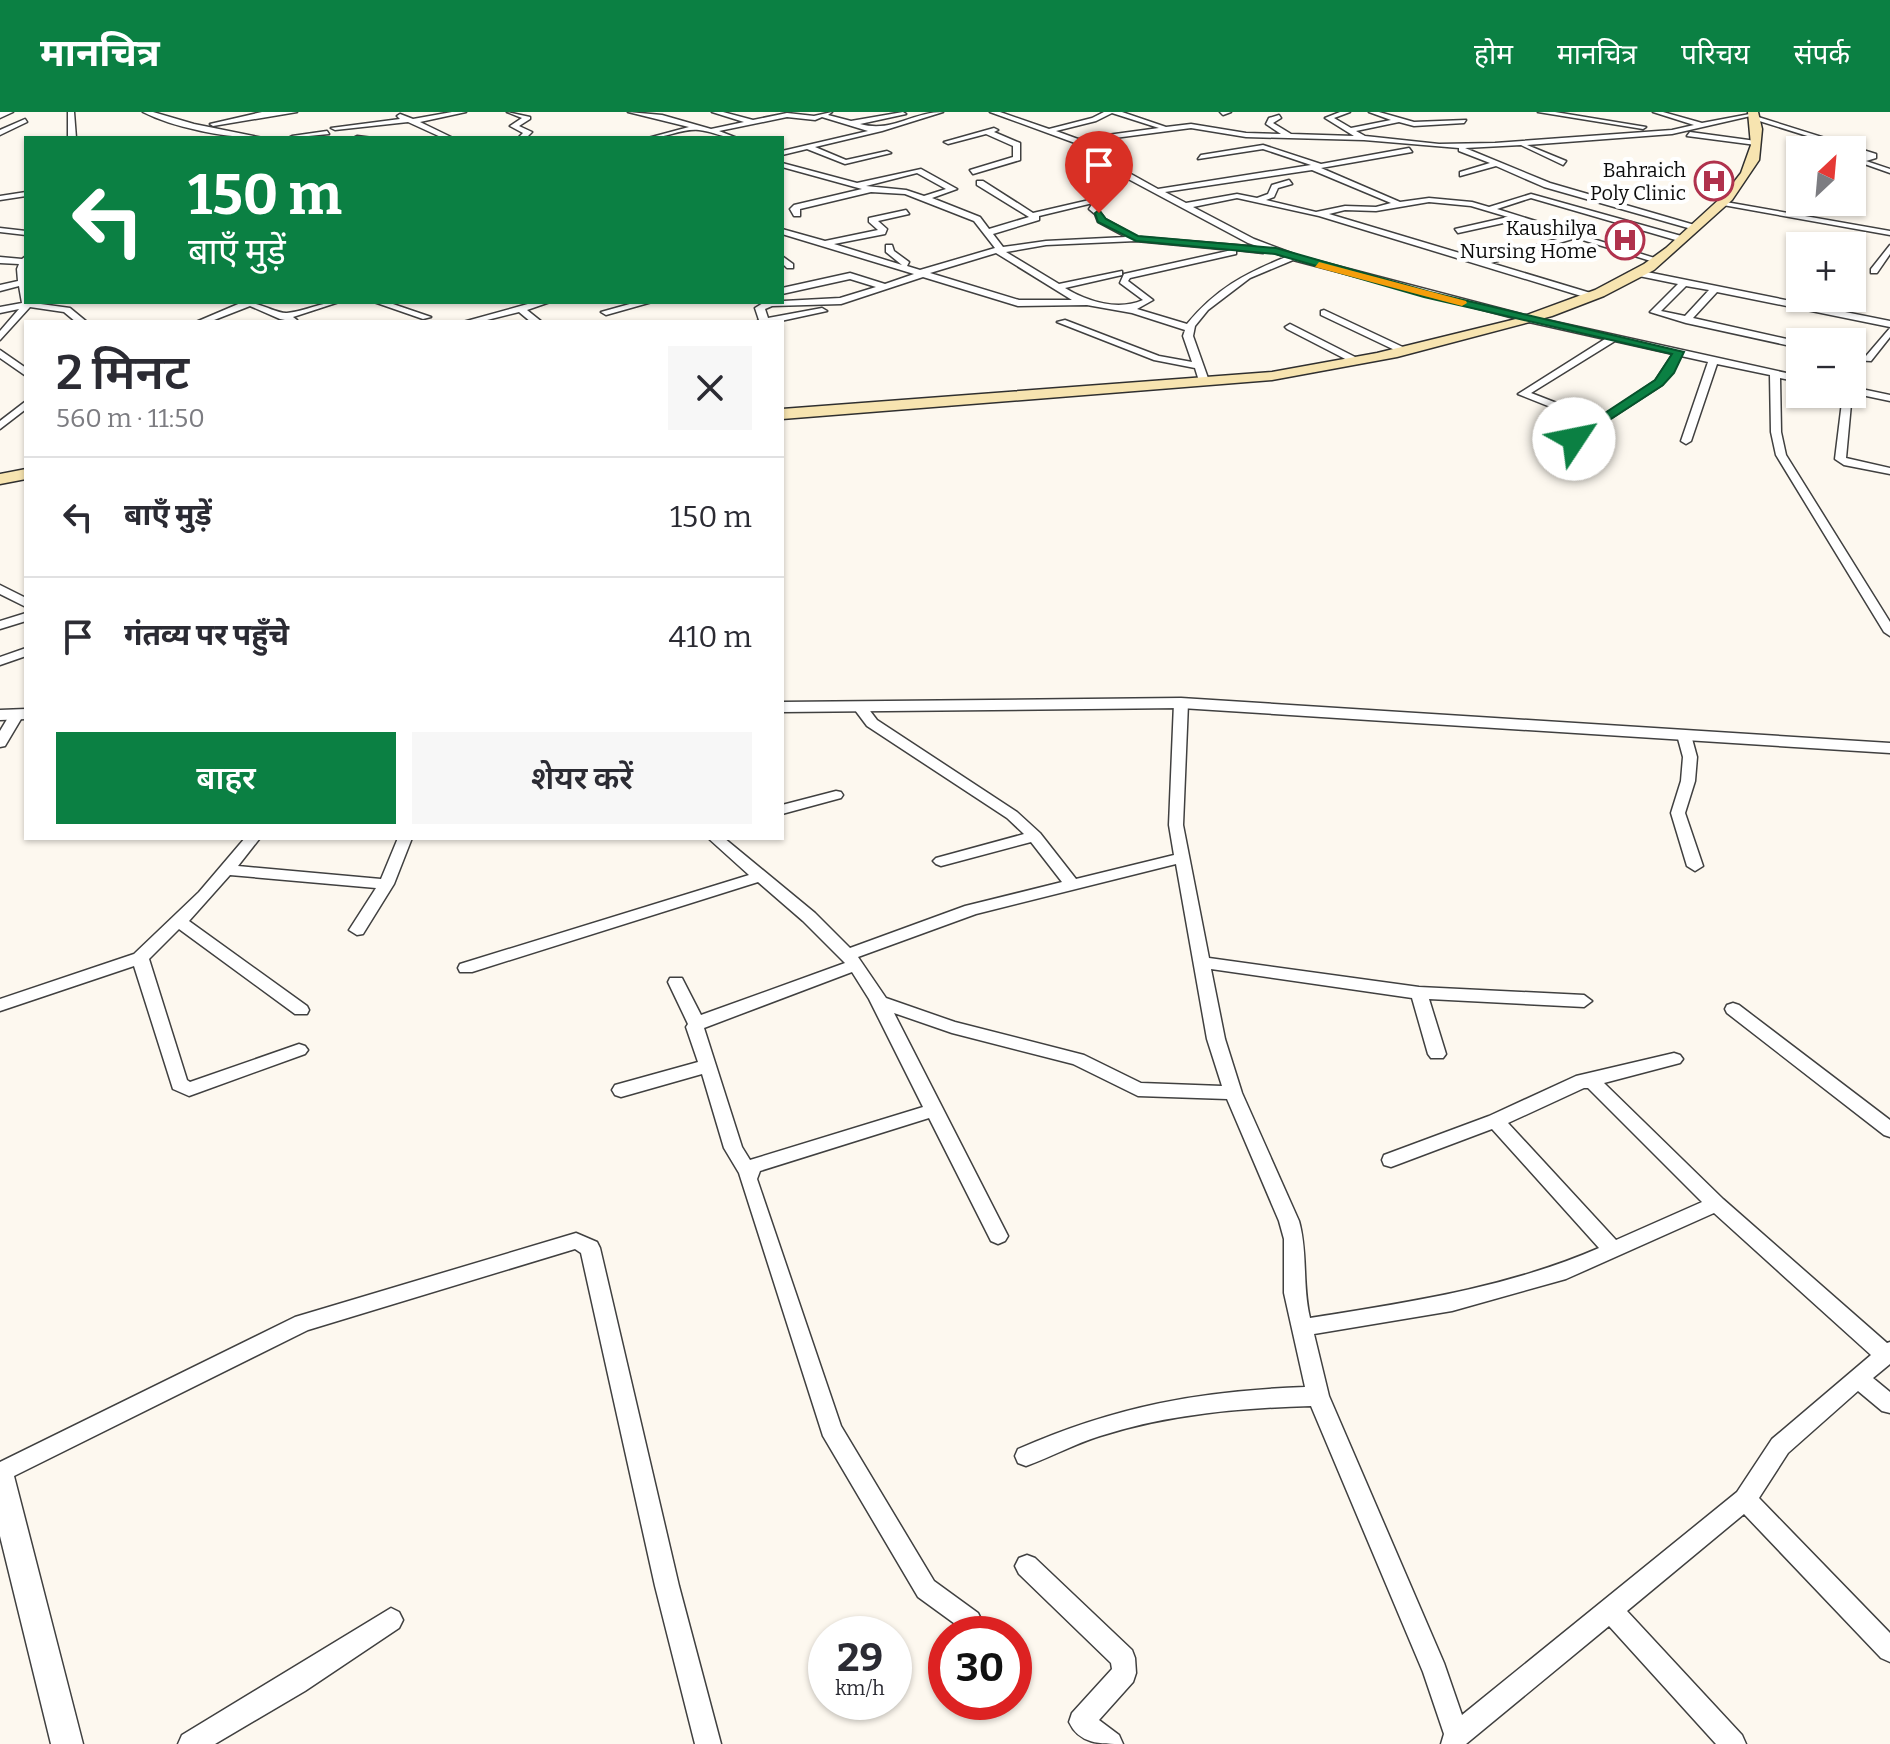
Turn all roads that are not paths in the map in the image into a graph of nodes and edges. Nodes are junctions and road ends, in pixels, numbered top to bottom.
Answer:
1 (9, 112) edge
2 (71, 112) edge
3 (146, 112) edge
4 (294, 112) edge
5 (393, 112) edge
6 (463, 112) edge
7 (631, 112) edge
8 (715, 112) edge
9 (940, 112) edge
10 (993, 112) edge
11 (1109, 112) edge
12 (1115, 112) edge
13 (1347, 112) edge
14 (1372, 112) edge
15 (1541, 112) edge
16 (1656, 112) edge
17 (517, 113) edge
18 (827, 114) edge
19 (903, 114) edge
20 (0, 115) edge
21 (337, 115) dead end
22 (1754, 115) edge
23 (1022, 117) junction
24 (1279, 117) dead end
25 (1400, 120) junction
26 (25, 121) dead end
27 (410, 121) junction
28 (1464, 121) dead end
29 (754, 122) junction
30 (361, 123) dead end
31 (852, 124) junction
32 (1706, 126) junction
33 (199, 127) junction
34 (694, 128) junction
35 (1169, 129) junction
36 (1052, 130) junction
37 (1351, 130) junction
38 (330, 131) edge
39 (711, 131) junction
40 (877, 131) junction
41 (987, 132) junction
42 (1672, 132) junction
43 (0, 133) edge
44 (664, 134) junction
45 (1288, 135) junction
46 (72, 136) edge
47 (248, 136) edge
48 (303, 136) edge
49 (444, 136) edge
50 (524, 136) edge
51 (658, 136) edge
52 (669, 136) edge
53 (727, 136) edge
54 (1364, 138) junction
55 (1078, 141) junction
56 (948, 142) dead end
57 (1756, 143) junction
58 (1519, 144) junction
59 (1439, 146) junction
60 (1455, 146) junction
61 (808, 147) junction
62 (784, 153) edge
63 (887, 153) dead end
64 (1201, 157) dead end
65 (1563, 163) dead end
66 (1495, 164) junction
67 (784, 166) edge
68 (1316, 166) junction
69 (1117, 169) junction
70 (1890, 171) edge
71 (973, 172) dead end
72 (1463, 174) dead end
73 (937, 180) junction
74 (1289, 182) dead end
75 (980, 183) dead end
76 (856, 185) junction
77 (871, 189) junction
78 (898, 191) junction
79 (1157, 191) junction
80 (24, 194) edge
81 (0, 198) edge
82 (924, 199) junction
83 (1103, 199) junction
84 (1258, 201) junction
85 (1723, 203) junction
86 (1399, 204) junction
87 (1185, 206) junction
88 (1490, 209) junction
89 (906, 212) dead end
90 (1319, 213) junction
91 (797, 214) dead end
92 (1033, 215) junction
93 (1517, 217) junction
94 (1695, 228) junction
95 (0, 230) edge
96 (784, 230) edge
97 (1458, 231) dead end
98 (989, 232) junction
99 (24, 233) edge
100 (1890, 233) edge
101 (796, 235) junction
102 (1575, 236) junction
103 (784, 239) edge
104 (1136, 239) junction
105 (1682, 239) junction
106 (822, 245) junction
107 (889, 247) dead end
108 (1890, 248) edge
109 (1243, 249) junction
110 (999, 250) junction
111 (1276, 251) junction
112 (1293, 257) junction
113 (0, 260) edge
114 (1657, 260) junction
115 (24, 261) edge
116 (784, 261) edge
117 (1485, 262) junction
118 (24, 263) edge
119 (790, 266) dead end
120 (902, 267) junction
121 (1874, 271) dead end
122 (924, 273) junction
123 (1119, 273) dead end
124 (1637, 273) junction
125 (23, 283) junction
126 (1684, 283) junction
127 (24, 287) edge
128 (886, 287) junction
129 (1058, 287) junction
130 (0, 288) edge
131 (1715, 289) junction
132 (784, 291) edge
133 (1591, 296) junction
134 (1082, 302) junction
135 (784, 303) edge
136 (24, 304) edge
137 (27, 304) edge
138 (34, 304) edge
139 (245, 304) edge
140 (254, 304) edge
141 (328, 304) edge
142 (384, 304) edge
143 (537, 304) edge
144 (600, 304) edge
145 (640, 304) edge
146 (768, 304) edge
147 (1047, 304) junction
148 (520, 308) junction
149 (0, 310) edge
150 (1128, 310) junction
151 (822, 311) dead end
152 (606, 312) junction
153 (1324, 313) dead end
154 (283, 317) junction
155 (426, 317) dead end
156 (1075, 318) dead end
157 (80, 320) edge
158 (206, 320) edge
159 (292, 320) edge
160 (484, 320) edge
161 (535, 320) edge
162 (613, 320) edge
163 (763, 320) edge
164 (774, 320) edge
165 (1532, 320) junction
166 (1686, 320) junction
167 (1062, 322) dead end
168 (1890, 324) edge
169 (1290, 327) dead end
170 (1189, 328) junction
171 (1890, 331) edge
172 (0, 337) edge
173 (1613, 338) junction
174 (1786, 342) edge
175 (1404, 351) junction
176 (1679, 352) junction
177 (0, 353) edge
178 (1866, 359) edge
179 (1713, 360) junction
180 (1358, 362) junction
181 (1199, 366) junction
182 (24, 371) edge
183 (1775, 373) junction
184 (1786, 376) edge
185 (1204, 381) junction
186 (1866, 394) edge
187 (1890, 398) edge
188 (24, 405) edge
189 (1848, 408) edge
190 (6, 414) edge
191 (784, 414) edge
192 (1598, 422) junction
193 (0, 426) edge
194 (1574, 439) dead end
195 (1686, 441) dead end
196 (1890, 471) edge
197 (24, 474) edge
198 (0, 479) edge
199 (0, 589) edge
200 (24, 602) edge
201 (24, 618) edge
202 (0, 625) edge
203 (1889, 629) edge
204 (24, 653) edge
205 (0, 661) edge
206 (1181, 703) junction
207 (859, 706) junction
208 (784, 707) edge
209 (14, 714) edge
210 (1684, 735) junction
211 (0, 743) edge
212 (1890, 748) edge
213 (836, 795) dead end
214 (784, 809) edge
215 (1035, 836) junction
216 (251, 840) edge
217 (404, 840) edge
218 (717, 840) edge
219 (1181, 858) junction
220 (941, 861) dead end
221 (1695, 866) dead end
222 (226, 870) junction
223 (761, 876) junction
224 (386, 884) junction
225 (1073, 886) junction
226 (180, 922) junction
227 (357, 930) dead end
228 (140, 958) junction
229 (851, 960) junction
230 (1201, 962) junction
231 (466, 968) dead end
232 (676, 982) dead end
233 (1419, 993) junction
234 (1584, 1001) dead end
235 (879, 1002) junction
236 (0, 1005) edge
237 (1733, 1009) dead end
238 (301, 1010) dead end
239 (697, 1024) junction
240 (299, 1050) dead end
241 (1437, 1054) dead end
242 (1674, 1059) dead end
243 (708, 1066) junction
244 (1587, 1081) junction
245 (621, 1090) dead end
246 (1233, 1093) junction
247 (934, 1110) junction
248 (1495, 1121) junction
249 (1890, 1130) edge
250 (1391, 1160) dead end
251 (748, 1172) junction
252 (1716, 1204) junction
253 (998, 1236) dead end
254 (1614, 1251) junction
255 (1301, 1328) junction
256 (1888, 1353) edge
257 (1858, 1379) junction
258 (1318, 1396) junction
259 (1890, 1404) edge
260 (1026, 1456) dead end
261 (0, 1474) edge
262 (1745, 1499) junction
263 (1027, 1566) dead end
264 (1610, 1610) junction
265 (963, 1616) edge
266 (391, 1620) dead end
267 (1890, 1650) edge
268 (1454, 1739) edge
269 (67, 1744) edge
270 (191, 1744) edge
271 (708, 1744) edge
272 (1110, 1744) edge
273 (1733, 1744) edge

1 - 20 street
2 - 46 street
3 - 33 street
4 - 33 street
5 - 27 street
6 - 27 street
7 - 34 street
8 - 29 street
9 - 40 street
10 - 23 street
11 - 36 street
12 - 35 street
13 - 37 street
14 - 25 street
15 - 42 street
16 - 32 street
17 - 50 street
18 - 29 street
18 - 31 street
19 - 31 street
21 - 38 street
22 - 32 street
22 - 57 main road
22 - 70 street
23 - 36 street
23 - 41 street
24 - 45 street
25 - 28 street
25 - 37 street
26 - 43 street
27 - 38 street
27 - 49 street
29 - 39 street
30 - 38 street
31 - 40 street
32 - 42 street
33 - 47 street
34 - 39 street
34 - 44 street
35 - 45 street
35 - 55 street
36 - 55 street
37 - 54 street
38 - 48 street
39 - 53 street
40 - 61 street
41 - 56 street
41 - 71 street
42 - 57 street
42 - 58 street
44 - 51 street
44 - 52 street
45 - 54 street
54 - 59 street
55 - 69 street
57 - 85 main road
58 - 60 street
58 - 65 street
59 - 60 street
59 - 68 street
60 - 66 street
61 - 62 street
61 - 63 street
64 - 68 street
66 - 72 street
66 - 94 street
67 - 76 street
68 - 79 street
68 - 86 street
69 - 79 street
69 - 83 street
73 - 76 street
73 - 78 street
73 - 82 street
74 - 84 street
75 - 92 street
76 - 77 street
77 - 78 street
77 - 91 street
78 - 82 street
79 - 87 street
80 - 81 street
82 - 98 street
83 - 92 street
83 - 104 street
84 - 87 street
84 - 90 street
85 - 94 main road
85 - 100 street
86 - 88 street
86 - 90 street
87 - 111 street
88 - 93 street
88 - 105 street
89 - 106 street
90 - 117 street
92 - 98 street
93 - 97 street
93 - 102 street
94 - 105 main road
95 - 99 street
96 - 101 street
98 - 110 street
101 - 103 street
101 - 106 street
102 - 114 street
102 - 117 street
104 - 109 street
104 - 110 street
105 - 114 main road
106 - 120 street
107 - 120 street
108 - 121 street
109 - 111 street
109 - 150 street
110 - 122 street
110 - 129 street
111 - 112 street
112 - 165 street
112 - 170 street
113 - 115 street
114 - 124 main road
116 - 119 street
117 - 133 street
118 - 125 street
120 - 122 street
122 - 128 street
122 - 147 street
123 - 129 street
124 - 126 street
124 - 133 main road
125 - 127 street
125 - 130 street
126 - 131 street
126 - 166 street
128 - 132 street
128 - 135 street
129 - 134 street
131 - 166 street
131 - 168 street
133 - 165 main road
134 - 147 street
134 - 150 street
136 - 149 street
137 - 172 street
138 - 157 street
139 - 158 street
140 - 154 street
141 - 154 street
142 - 155 street
143 - 148 street
144 - 152 street
145 - 152 street
146 - 163 street
147 - 156 street
148 - 160 street
148 - 161 street
150 - 170 street
151 - 164 street
152 - 162 street
153 - 175 street
154 - 159 street
165 - 173 street
165 - 175 main road
166 - 174 street
167 - 181 street
169 - 180 street
170 - 181 street
171 - 178 street
173 - 176 street
173 - 192 street
175 - 180 main road
176 - 179 street
176 - 192 street
177 - 182 street
179 - 183 street
179 - 195 street
180 - 185 main road
181 - 185 street
183 - 184 street
183 - 203 street
185 - 191 main road
186 - 187 street
188 - 190 street
189 - 196 street
190 - 193 street
192 - 194 street
197 - 198 main road
199 - 200 street
201 - 202 street
204 - 205 street
206 - 207 street
206 - 210 street
206 - 219 street
207 - 208 street
207 - 215 street
209 - 211 street
210 - 212 street
210 - 221 street
213 - 214 street
215 - 220 street
215 - 225 street
216 - 222 street
217 - 224 street
218 - 223 street
219 - 225 street
219 - 230 street
222 - 224 street
222 - 226 street
223 - 229 street
223 - 231 street
224 - 227 street
225 - 229 street
226 - 228 street
226 - 238 street
228 - 236 street
228 - 240 street
229 - 235 street
229 - 239 street
230 - 233 street
230 - 246 street
232 - 239 street
233 - 234 street
233 - 241 street
235 - 246 street
235 - 247 street
237 - 249 street
239 - 243 street
242 - 244 street
243 - 245 street
243 - 251 street
244 - 248 street
244 - 252 street
246 - 255 street
247 - 251 street
247 - 253 street
248 - 250 street
248 - 254 street
251 - 265 street
252 - 254 street
252 - 256 street
254 - 255 street
255 - 258 street
256 - 257 street
257 - 259 street
257 - 262 street
258 - 260 street
258 - 268 street
261 - 269 street
261 - 271 street
262 - 264 street
262 - 267 street
263 - 272 street
264 - 268 street
264 - 273 street
266 - 270 street

